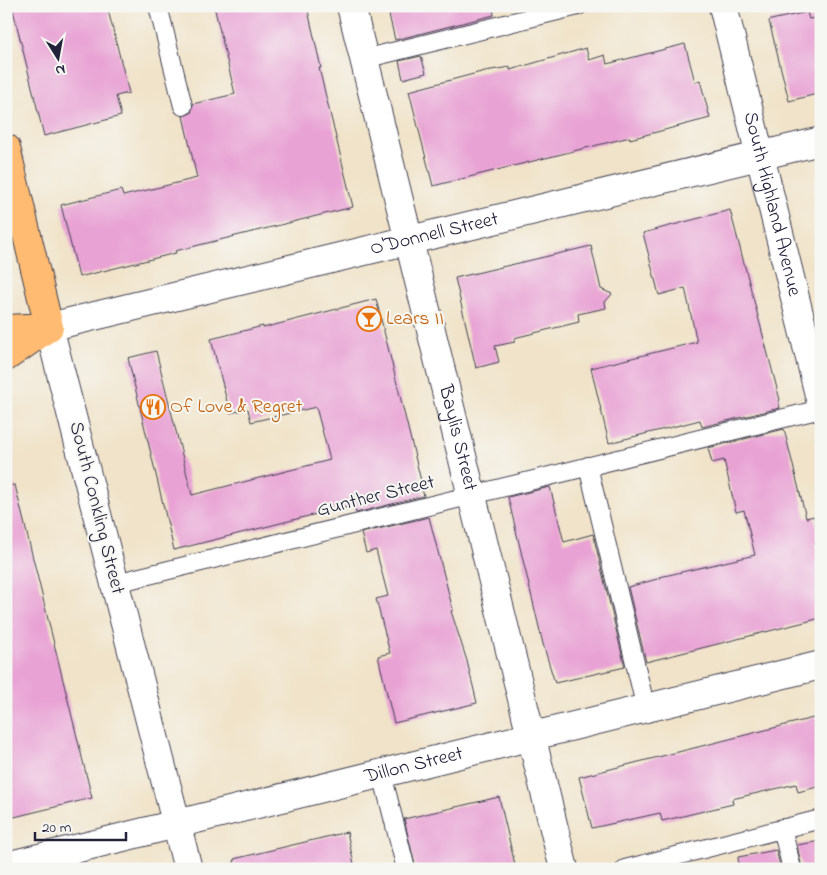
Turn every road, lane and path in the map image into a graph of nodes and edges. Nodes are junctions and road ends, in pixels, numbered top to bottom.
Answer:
1 (158, 6) edge
2 (351, 6) edge
3 (578, 6) edge
4 (723, 6) edge
5 (537, 11) edge
6 (364, 59) junction
7 (182, 106) dead end
8 (821, 141) edge
9 (6, 148) edge
10 (760, 156) junction
11 (409, 240) junction
12 (50, 327) junction
13 (6, 329) edge
14 (6, 357) edge
15 (821, 402) edge
16 (821, 409) edge
17 (588, 466) junction
18 (472, 495) junction
19 (116, 583) junction
20 (821, 665) edge
21 (646, 709) junction
22 (532, 737) junction
23 (382, 774) junction
24 (821, 818) edge
25 (177, 825) junction
26 (782, 828) junction
27 (6, 866) edge
28 (188, 869) edge
29 (406, 869) edge
30 (564, 869) edge
31 (625, 869) edge
32 (792, 869) edge

1 - 7 lane
2 - 6 street, Baylis Street
3 - 5 lane
4 - 10 street, South Highland Avenue
5 - 6 lane
6 - 11 street, Baylis Street
8 - 10 street, O'Donnell Street
9 - 12 main road, South Conkling Street
10 - 11 street, O'Donnell Street
10 - 15 street, South Highland Avenue
11 - 12 street, O'Donnell Street
11 - 18 street, Baylis Street
12 - 13 main road, O'Donnell Street
12 - 14 main road, O'Donnell Street
12 - 19 street, South Conkling Street
16 - 17 lane, Gunther Street
17 - 18 lane, Gunther Street
17 - 21 lane
18 - 19 lane, Gunther Street
18 - 22 street, Baylis Street
19 - 25 street, South Conkling Street
20 - 21 street, Dillon Street
21 - 22 street, Dillon Street
22 - 23 street, Dillon Street
22 - 30 street, Baylis Street
23 - 25 street, Dillon Street
23 - 29 lane
24 - 26 lane
25 - 27 street, Dillon Street
25 - 28 street, South Conkling Street
26 - 31 lane
26 - 32 lane

